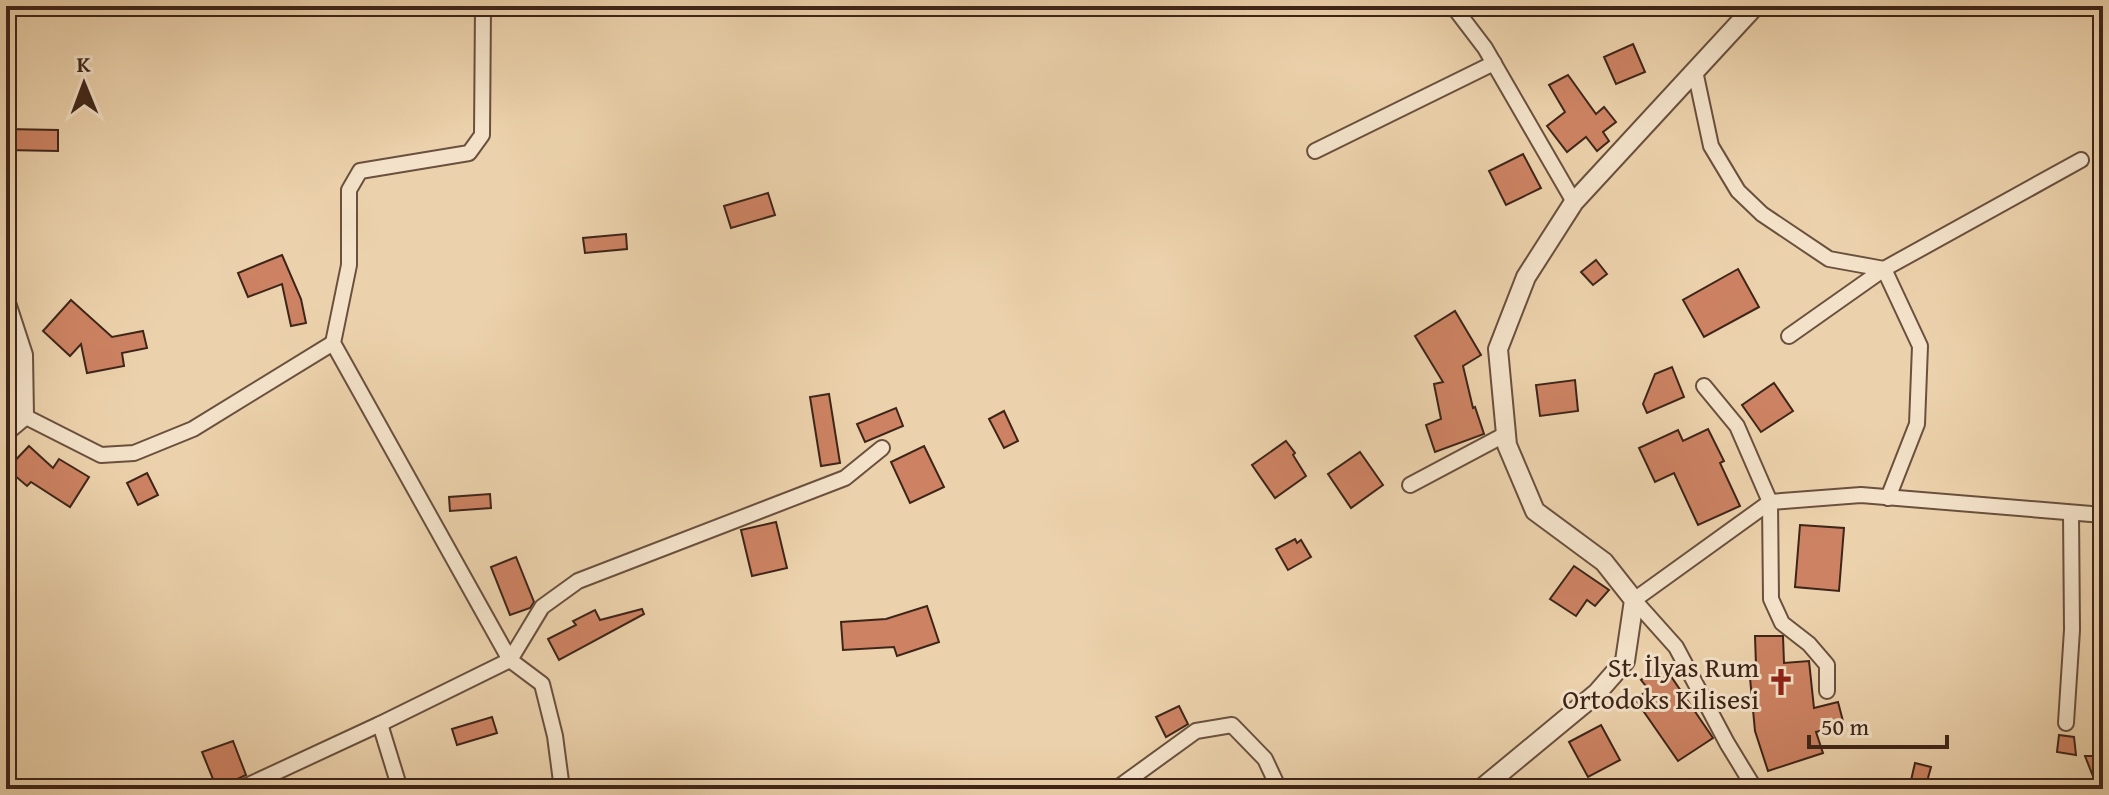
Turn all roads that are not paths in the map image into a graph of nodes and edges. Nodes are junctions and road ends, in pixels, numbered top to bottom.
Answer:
1 (483, 6) edge
2 (1453, 6) edge
3 (1755, 6) edge
4 (1494, 63) junction
5 (1695, 71) junction
6 (1315, 151) dead end
7 (2081, 160) dead end
8 (1574, 202) junction
9 (1884, 269) junction
10 (6, 303) edge
11 (1789, 336) dead end
12 (333, 343) junction
13 (14, 355) edge
14 (1704, 386) dead end
15 (24, 416) junction
16 (6, 431) edge
17 (1506, 434) junction
18 (882, 448) dead end
19 (1410, 485) dead end
20 (1888, 498) junction
21 (1770, 502) junction
22 (2071, 513) junction
23 (2103, 515) edge
24 (1634, 600) junction
25 (510, 660) junction
26 (1827, 691) dead end
27 (2066, 723) dead end
28 (380, 724) junction
29 (240, 789) edge
30 (400, 789) edge
31 (562, 789) edge
32 (1116, 789) edge
33 (1279, 789) edge
34 (1481, 789) edge
35 (1755, 789) edge

1 - 12 street
2 - 4 street
3 - 5 street
4 - 6 street
4 - 8 street
5 - 8 street
5 - 9 street
7 - 9 street
8 - 17 street
9 - 11 street
9 - 20 street
10 - 13 street
12 - 15 street
12 - 25 street
13 - 15 street
14 - 21 street
15 - 16 street
17 - 19 street
17 - 24 street
18 - 25 street
20 - 21 street
20 - 22 street
21 - 24 street
21 - 26 street
22 - 23 street
22 - 27 street
24 - 34 street
24 - 35 street
25 - 28 street
25 - 31 street
28 - 29 street
28 - 30 street
32 - 33 street

